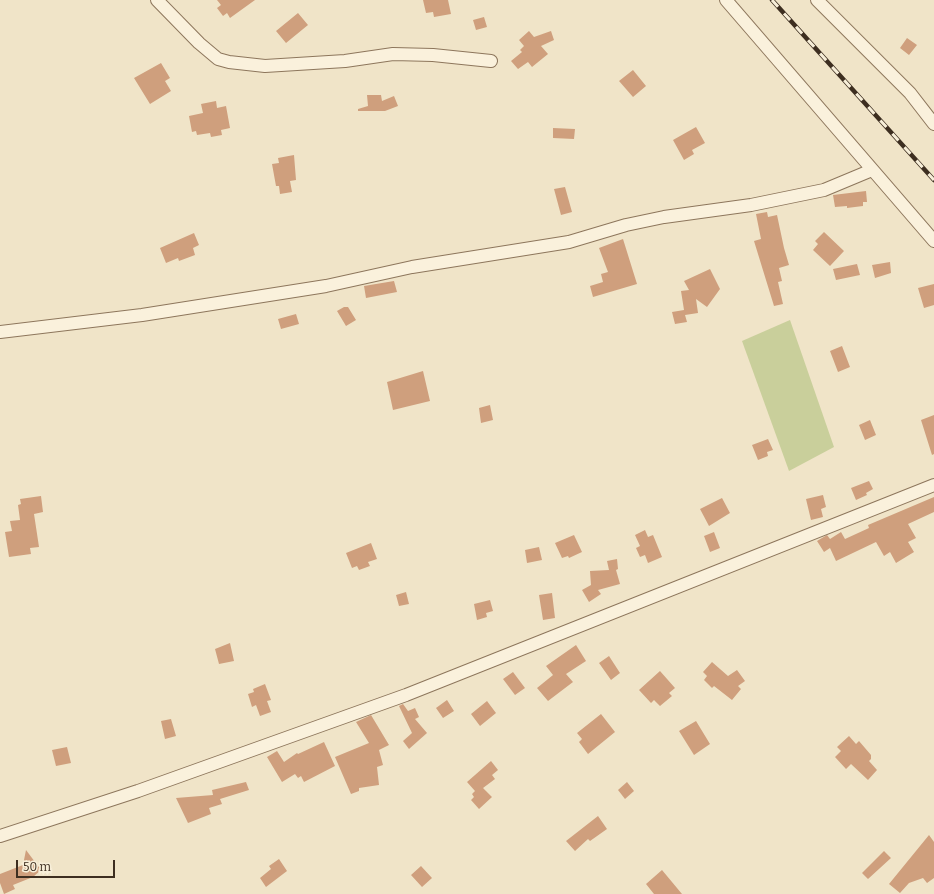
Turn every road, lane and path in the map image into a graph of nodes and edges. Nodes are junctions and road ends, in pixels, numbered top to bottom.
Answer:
1 (157, 0) edge
2 (726, 0) edge
3 (817, 0) edge
4 (491, 61) dead end
5 (934, 124) edge
6 (872, 170) junction
7 (934, 241) edge
8 (0, 332) edge
9 (934, 485) edge
10 (0, 836) edge

1 - 4 street
2 - 6 street
3 - 5 street
6 - 7 street
6 - 8 street
9 - 10 street

